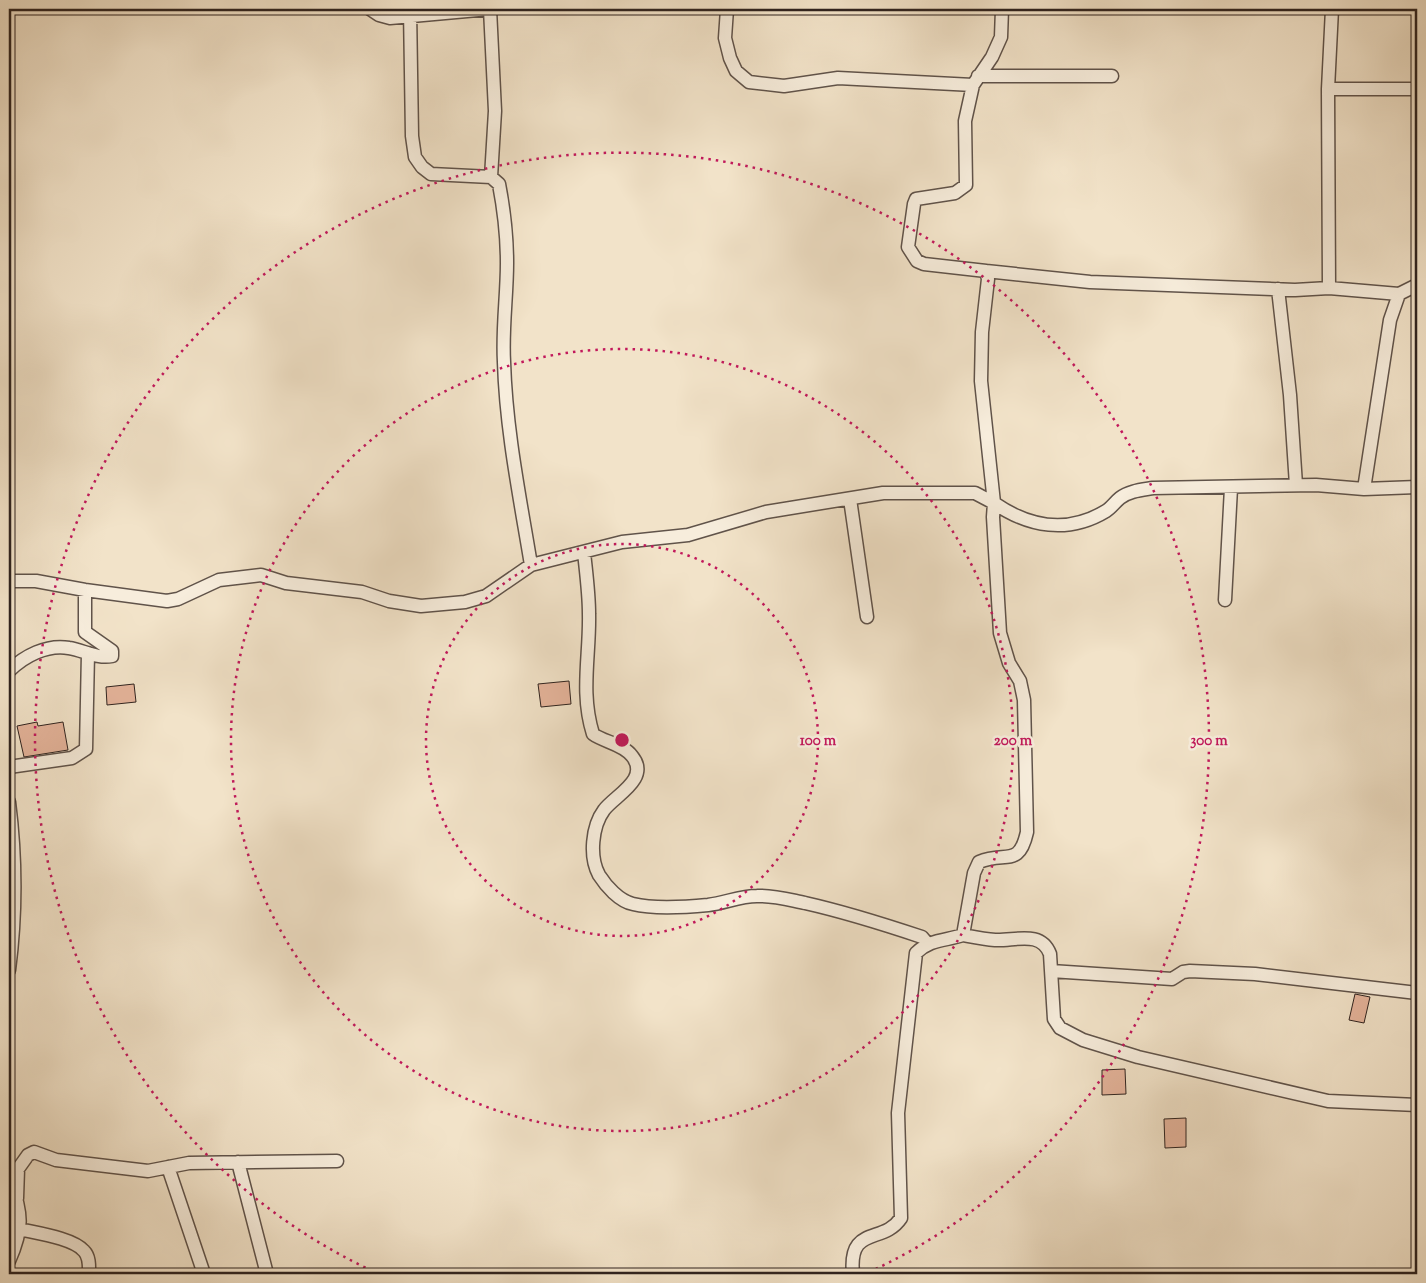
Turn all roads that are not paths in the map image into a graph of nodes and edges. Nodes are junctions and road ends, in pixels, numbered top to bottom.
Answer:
1 (370, 9) edge
2 (490, 9) edge
3 (727, 9) edge
4 (1002, 9) edge
5 (1332, 9) edge
6 (410, 12) edge
7 (1112, 76) dead end
8 (976, 81) junction
9 (1328, 89) junction
10 (1417, 89) edge
11 (491, 177) junction
12 (986, 271) junction
13 (1417, 285) edge
14 (1329, 288) junction
15 (1278, 289) junction
16 (1399, 294) junction
17 (1296, 486) junction
18 (1417, 487) edge
19 (1231, 488) junction
20 (1364, 489) junction
21 (850, 499) junction
22 (994, 503) junction
23 (584, 552) junction
24 (532, 565) junction
25 (9, 581) edge
26 (85, 590) junction
27 (1226, 600) dead end
28 (867, 617) dead end
29 (88, 653) junction
30 (9, 671) edge
31 (9, 767) edge
32 (9, 802) edge
33 (964, 935) junction
34 (927, 943) junction
35 (9, 970) edge
36 (1051, 971) junction
37 (1417, 993) edge
38 (1417, 1104) edge
39 (336, 1161) dead end
40 (238, 1162) junction
41 (168, 1167) junction
42 (9, 1174) edge
43 (13, 1197) edge
44 (19, 1229) junction
45 (9, 1261) edge
46 (89, 1274) edge
47 (204, 1274) edge
48 (267, 1274) edge
49 (853, 1274) edge

1 - 6 street
2 - 6 street
2 - 11 street
3 - 8 street
4 - 8 street
5 - 9 street
6 - 11 street
7 - 8 street
8 - 12 street
9 - 10 street
9 - 14 street
11 - 24 street
12 - 15 street
12 - 22 street
13 - 16 street
14 - 15 street
14 - 16 street
15 - 17 street
16 - 20 street
17 - 19 street
17 - 20 street
18 - 20 street
19 - 22 street
19 - 27 street
21 - 22 street
21 - 23 street
21 - 28 street
22 - 33 street
23 - 24 street
23 - 34 street
24 - 26 street
25 - 26 street
26 - 29 street
29 - 30 street
29 - 31 street
32 - 35 street
33 - 34 street
33 - 36 street
34 - 49 street
36 - 37 street
36 - 38 street
39 - 40 street
40 - 41 street
40 - 48 street
41 - 43 street
41 - 47 street
42 - 43 street
43 - 44 street
44 - 45 street
44 - 46 street

